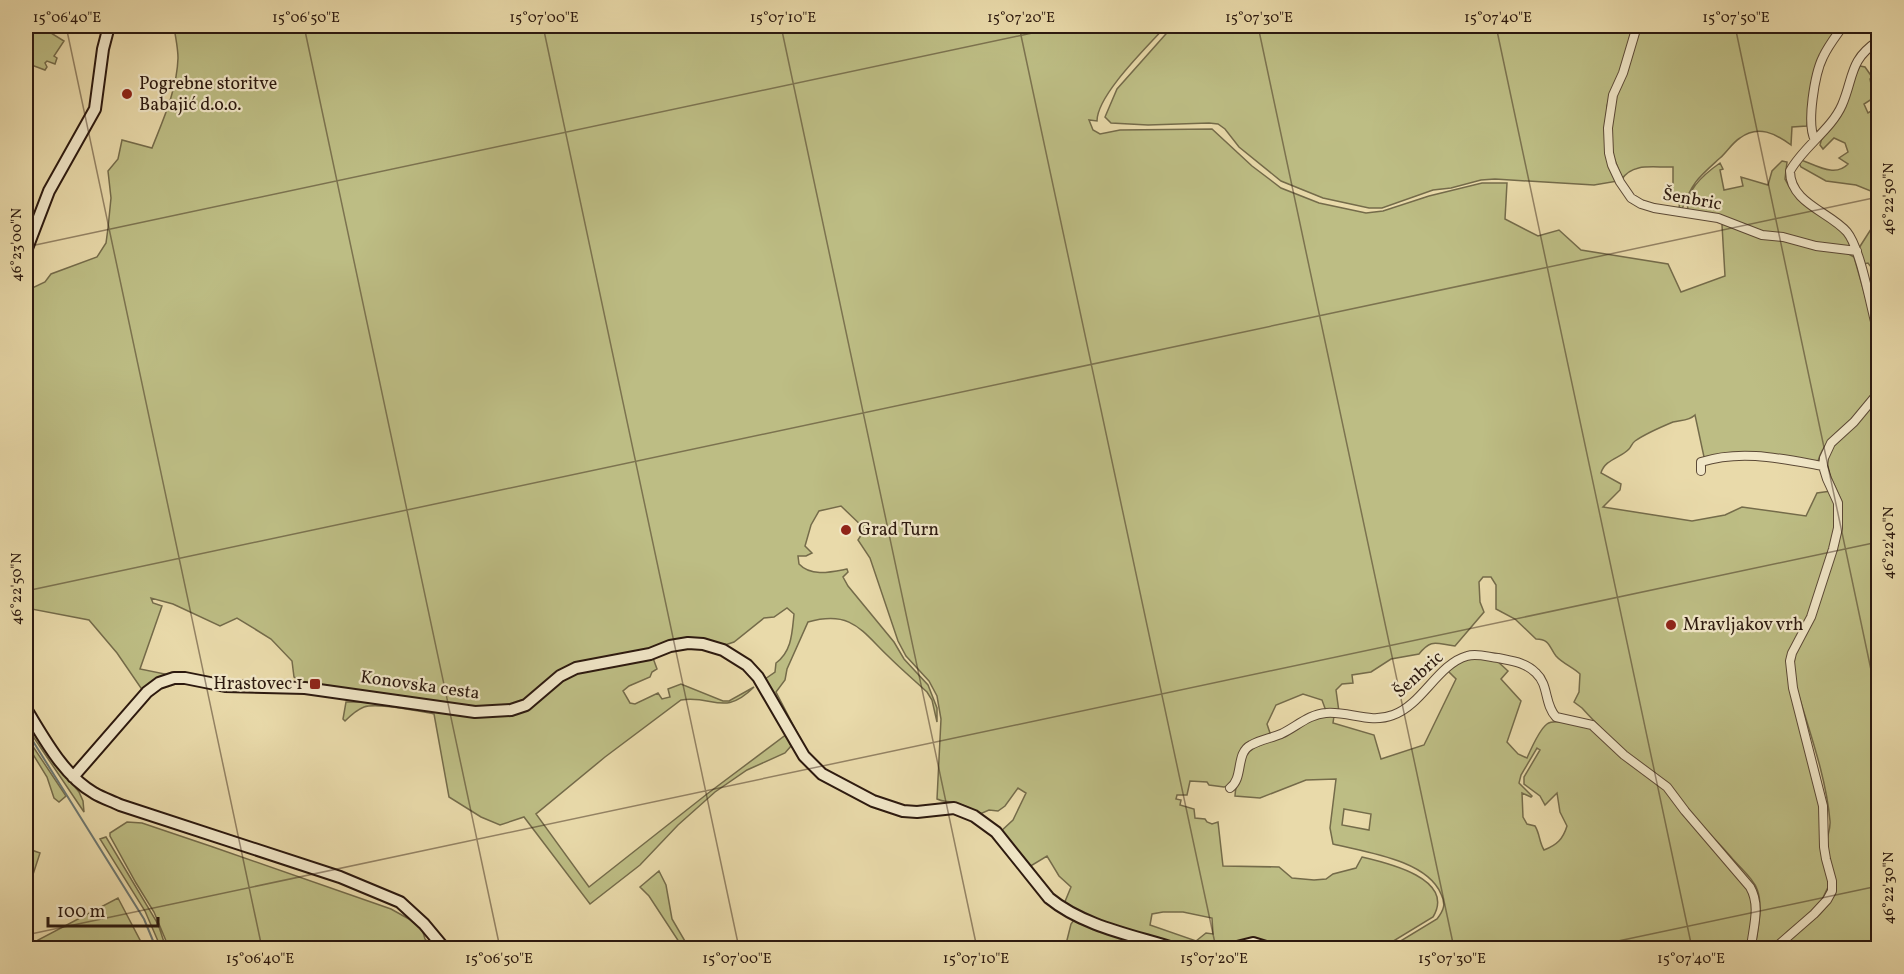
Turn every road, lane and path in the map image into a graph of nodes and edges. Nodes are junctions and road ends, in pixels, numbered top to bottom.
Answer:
1 (109, 26) edge
2 (1637, 26) edge
3 (1843, 26) edge
4 (1878, 41) edge
5 (1815, 140) junction
6 (26, 251) edge
7 (1857, 251) junction
8 (1878, 333) edge
9 (1878, 393) edge
10 (1824, 466) junction
11 (1701, 471) dead end
12 (26, 709) edge
13 (73, 777) junction
14 (1230, 788) dead end
15 (444, 948) edge
16 (1173, 948) edge
17 (1233, 948) edge
18 (1269, 948) edge
19 (1751, 948) edge
20 (1775, 948) edge

1 - 6 street
2 - 7 street, Šenbric
3 - 5 street
4 - 5 street
5 - 7 street
7 - 8 street
9 - 10 street
10 - 11 street
10 - 20 street
12 - 13 street
13 - 15 street
13 - 16 street, Konovska cesta
14 - 19 street, Šenbric
17 - 18 street

